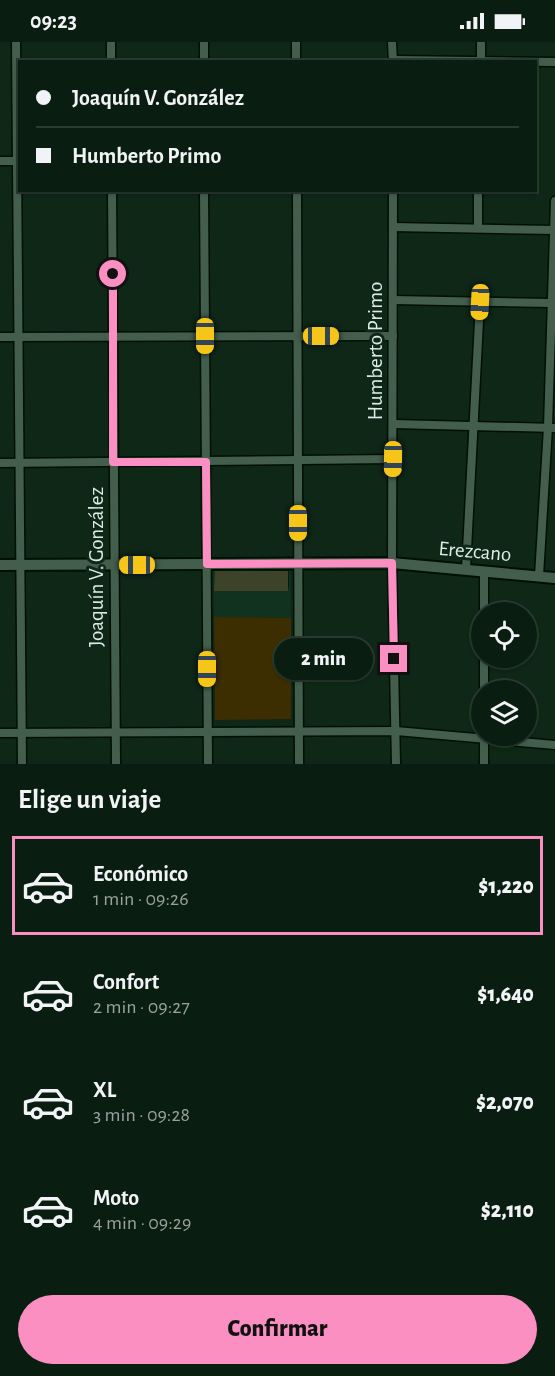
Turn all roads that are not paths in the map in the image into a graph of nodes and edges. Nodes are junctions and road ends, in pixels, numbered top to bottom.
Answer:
1 (16, 42) edge
2 (111, 42) edge
3 (204, 42) edge
4 (296, 42) edge
5 (392, 42) edge
6 (481, 42) edge
7 (111, 60) edge
8 (204, 60) edge
9 (296, 60) edge
10 (393, 60) edge
11 (481, 60) edge
12 (537, 62) edge
13 (555, 62) edge
14 (18, 121) edge
15 (0, 161) edge
16 (18, 161) edge
17 (19, 192) edge
18 (112, 192) edge
19 (204, 192) edge
20 (297, 192) edge
21 (393, 192) edge
22 (478, 192) edge
23 (555, 201) edge
24 (393, 228) junction
25 (478, 228) junction
26 (555, 230) edge
27 (393, 300) junction
28 (480, 302) junction
29 (551, 303) junction
30 (19, 336) junction
31 (205, 336) junction
32 (297, 336) junction
33 (393, 336) junction
34 (0, 337) edge
35 (113, 337) junction
36 (394, 424) junction
37 (472, 424) junction
38 (552, 427) edge
39 (393, 459) junction
40 (113, 462) junction
41 (206, 462) junction
42 (298, 462) junction
43 (0, 463) edge
44 (19, 463) junction
45 (392, 563) junction
46 (207, 564) junction
47 (298, 564) junction
48 (0, 565) edge
49 (21, 565) junction
50 (114, 565) junction
51 (466, 569) junction
52 (484, 571) junction
53 (539, 576) junction
54 (555, 578) edge
55 (484, 602) edge
56 (299, 731) junction
57 (396, 731) junction
58 (208, 732) junction
59 (0, 733) edge
60 (22, 733) junction
61 (116, 733) junction
62 (471, 735) edge
63 (537, 743) edge
64 (555, 745) edge
65 (484, 746) edge
66 (22, 764) edge
67 (116, 764) edge
68 (208, 764) edge
69 (299, 764) edge
70 (396, 764) edge
71 (484, 764) edge

1 - 14 street
2 - 7 street
3 - 8 street
4 - 9 street
5 - 10 street
6 - 11 street
12 - 13 street
15 - 16 street
17 - 30 street
18 - 35 street, Joaquín V. González
19 - 31 street
20 - 32 street
21 - 24 street, Humberto Primo
22 - 25 street
23 - 26 street
24 - 25 street
24 - 27 street, Humberto Primo
25 - 26 street
26 - 29 street
27 - 28 street
27 - 33 street, Humberto Primo
28 - 29 street
28 - 37 street
29 - 38 street
30 - 34 street
30 - 35 street
30 - 44 street
31 - 32 street
31 - 35 street
31 - 41 street
32 - 33 street
32 - 42 street
33 - 36 street, Humberto Primo
35 - 40 street, Joaquín V. González
36 - 37 street
36 - 39 street, Humberto Primo
37 - 38 street
37 - 51 street
38 - 53 street
39 - 42 street
39 - 45 street, Humberto Primo
40 - 41 street
40 - 44 street
40 - 50 street, Joaquín V. González
41 - 42 street
41 - 46 street
42 - 47 street
43 - 44 street
44 - 49 street
45 - 47 street, Erezcano
45 - 51 street, Erezcano
45 - 57 street, Humberto Primo
46 - 47 street, Erezcano
46 - 50 street, Erezcano
46 - 58 street
47 - 56 street
48 - 49 street, Erezcano
49 - 50 street, Erezcano
49 - 60 street
50 - 61 street, Joaquín V. González
51 - 52 street, Erezcano
52 - 53 street, Erezcano
52 - 55 street
53 - 54 street, Erezcano
56 - 57 street
56 - 58 street
56 - 69 street
57 - 62 street
57 - 70 street, Humberto Primo
58 - 61 street
58 - 68 street
59 - 60 street
60 - 61 street
60 - 66 street
61 - 67 street, Joaquín V. González
63 - 64 street
65 - 71 street

